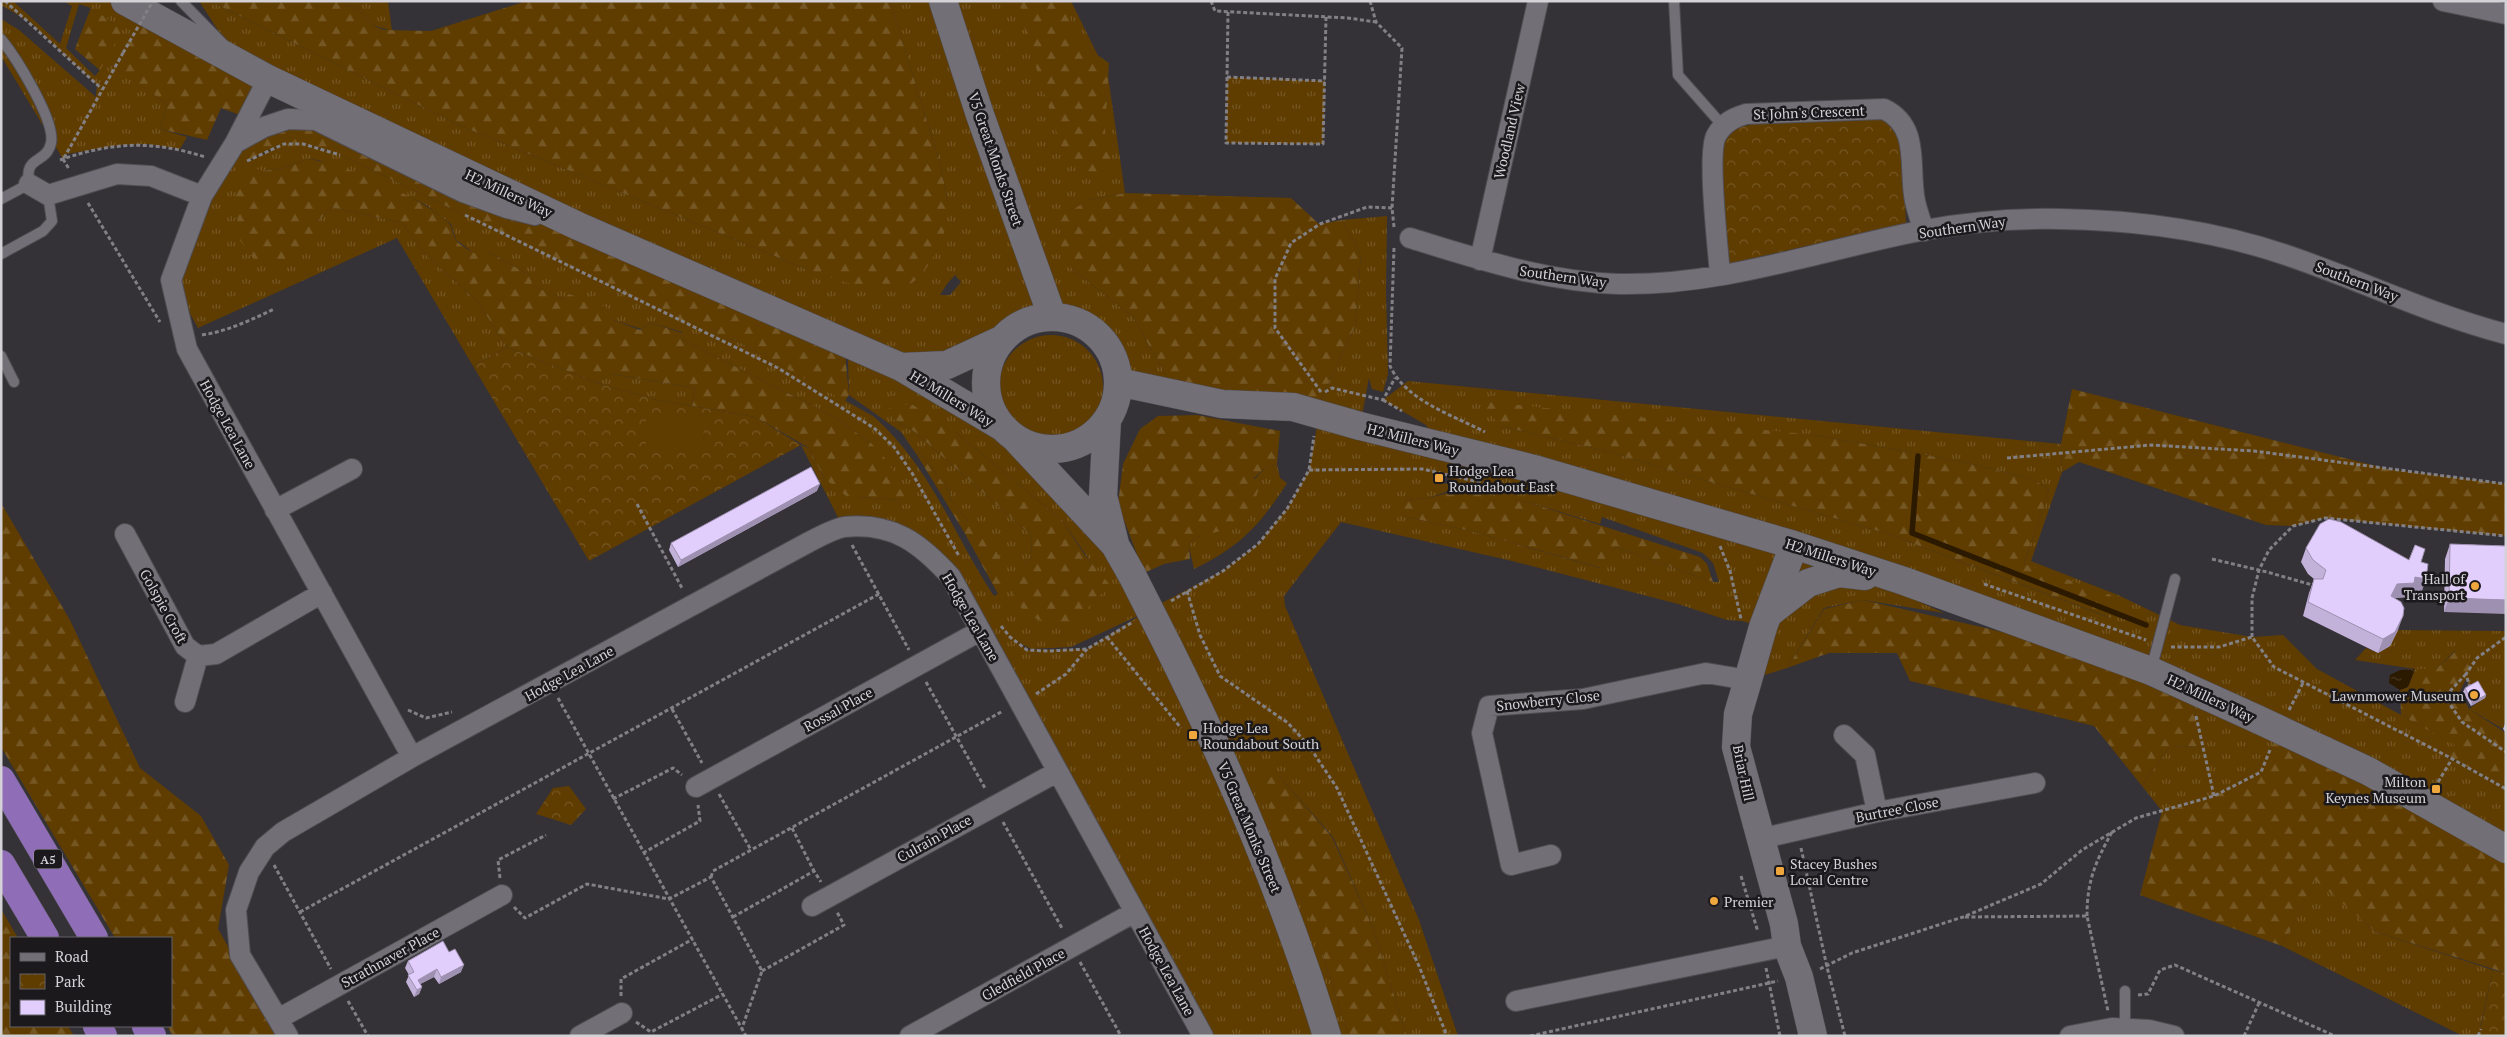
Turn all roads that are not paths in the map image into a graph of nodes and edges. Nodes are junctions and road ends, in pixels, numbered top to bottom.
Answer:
1 (124, 1) edge
2 (181, 1) edge
3 (943, 1) edge
4 (1538, 1) edge
5 (1674, 1) edge
6 (2443, 1) edge
7 (2506, 14) edge
8 (1, 38) edge
9 (240, 64) junction
10 (268, 79) junction
11 (1723, 126) junction
12 (234, 143) junction
13 (30, 184) junction
14 (48, 195) junction
15 (202, 196) junction
16 (1, 200) edge
17 (578, 226) junction
18 (1924, 231) junction
19 (1400, 237) road end
20 (1, 254) edge
21 (1480, 260) junction
22 (1720, 274) junction
23 (1052, 316) junction
24 (2506, 334) edge
25 (1001, 340) junction
26 (1, 356) edge
27 (901, 367) junction
28 (14, 382) dead end
29 (1118, 382) junction
30 (1107, 420) junction
31 (1009, 432) junction
32 (352, 469) dead end
33 (275, 510) junction
34 (125, 534) dead end
35 (1115, 545) junction
36 (1794, 545) junction
37 (2175, 579) dead end
38 (1904, 581) junction
39 (322, 593) junction
40 (1765, 621) junction
41 (989, 625) junction
42 (198, 656) junction
43 (2151, 671) junction
44 (1748, 680) junction
45 (185, 702) dead end
46 (1844, 735) dead end
47 (412, 757) junction
48 (1057, 772) junction
49 (1, 780) edge
50 (2035, 783) dead end
51 (696, 787) road end
52 (1877, 812) junction
53 (1760, 839) junction
54 (2506, 849) edge
55 (1551, 855) dead end
56 (1, 864) edge
57 (502, 895) road end
58 (812, 906) dead end
59 (1135, 912) junction
60 (44, 937) edge
61 (93, 937) edge
62 (1786, 946) junction
63 (2125, 994) road end
64 (1516, 1001) dead end
65 (622, 1013) road end
66 (283, 1027) edge
67 (2118, 1028) junction
68 (580, 1036) edge
69 (910, 1036) edge
70 (1202, 1036) edge
71 (1327, 1036) edge
72 (1814, 1036) edge
73 (2070, 1036) edge
74 (2174, 1036) edge

1 - 9 street, H2 Millers Way
2 - 9 lane
3 - 23 street, V5 Great Monks Street
4 - 21 street, Woodland View
5 - 11 lane
6 - 7 street
8 - 13 lane
9 - 10 street, H2 Millers Way
10 - 12 street, Hodge Lea Lane
10 - 17 street, H2 Millers Way
11 - 18 street, St John's Crescent
11 - 22 street
12 - 15 street, Hodge Lea Lane
12 - 17 street
13 - 14 street
13 - 16 lane
14 - 15 street
14 - 20 lane
15 - 33 street, Hodge Lea Lane
17 - 27 street, H2 Millers Way
18 - 22 street, Southern Way
18 - 24 street, Southern Way
19 - 21 street, Southern Way
21 - 22 street, Southern Way
23 - 25 street
23 - 29 street
25 - 27 street, H2 Millers Way
25 - 31 street
26 - 28 lane
27 - 31 street, H2 Millers Way
29 - 30 street
29 - 36 street, H2 Millers Way, bridge
30 - 31 street
30 - 35 street, V5 Great Monks Street
31 - 35 street, V5 Great Monks Street
32 - 33 street
33 - 39 street, Hodge Lea Lane
34 - 42 street, Golspie Croft
35 - 71 street, V5 Great Monks Street, bridge
36 - 38 street, H2 Millers Way
36 - 40 street, Briar Hill
37 - 43 lane
38 - 40 street
38 - 43 street, H2 Millers Way
39 - 42 street, Golspie Croft
39 - 47 street, Hodge Lea Lane
40 - 44 street, Briar Hill
41 - 47 street, Hodge Lea Lane
41 - 48 street, Hodge Lea Lane
41 - 51 street, Rossal Place
42 - 45 street
43 - 54 street, H2 Millers Way, bridge
44 - 53 street, Briar Hill
44 - 55 street, Snowberry Close
46 - 52 street
47 - 66 street, Hodge Lea Lane
48 - 58 street, Culrain Place
48 - 59 street, Hodge Lea Lane
49 - 61 highway, A5
50 - 52 street, Burtree Close
52 - 53 street, Burtree Close
53 - 62 street, Briar Hill
56 - 60 highway
57 - 66 street, Strathnaver Place
59 - 69 street, Gledfield Place
59 - 70 street, Hodge Lea Lane
62 - 64 street
62 - 72 street, Briar Hill
63 - 67 lane
65 - 68 street
67 - 73 street
67 - 74 street

